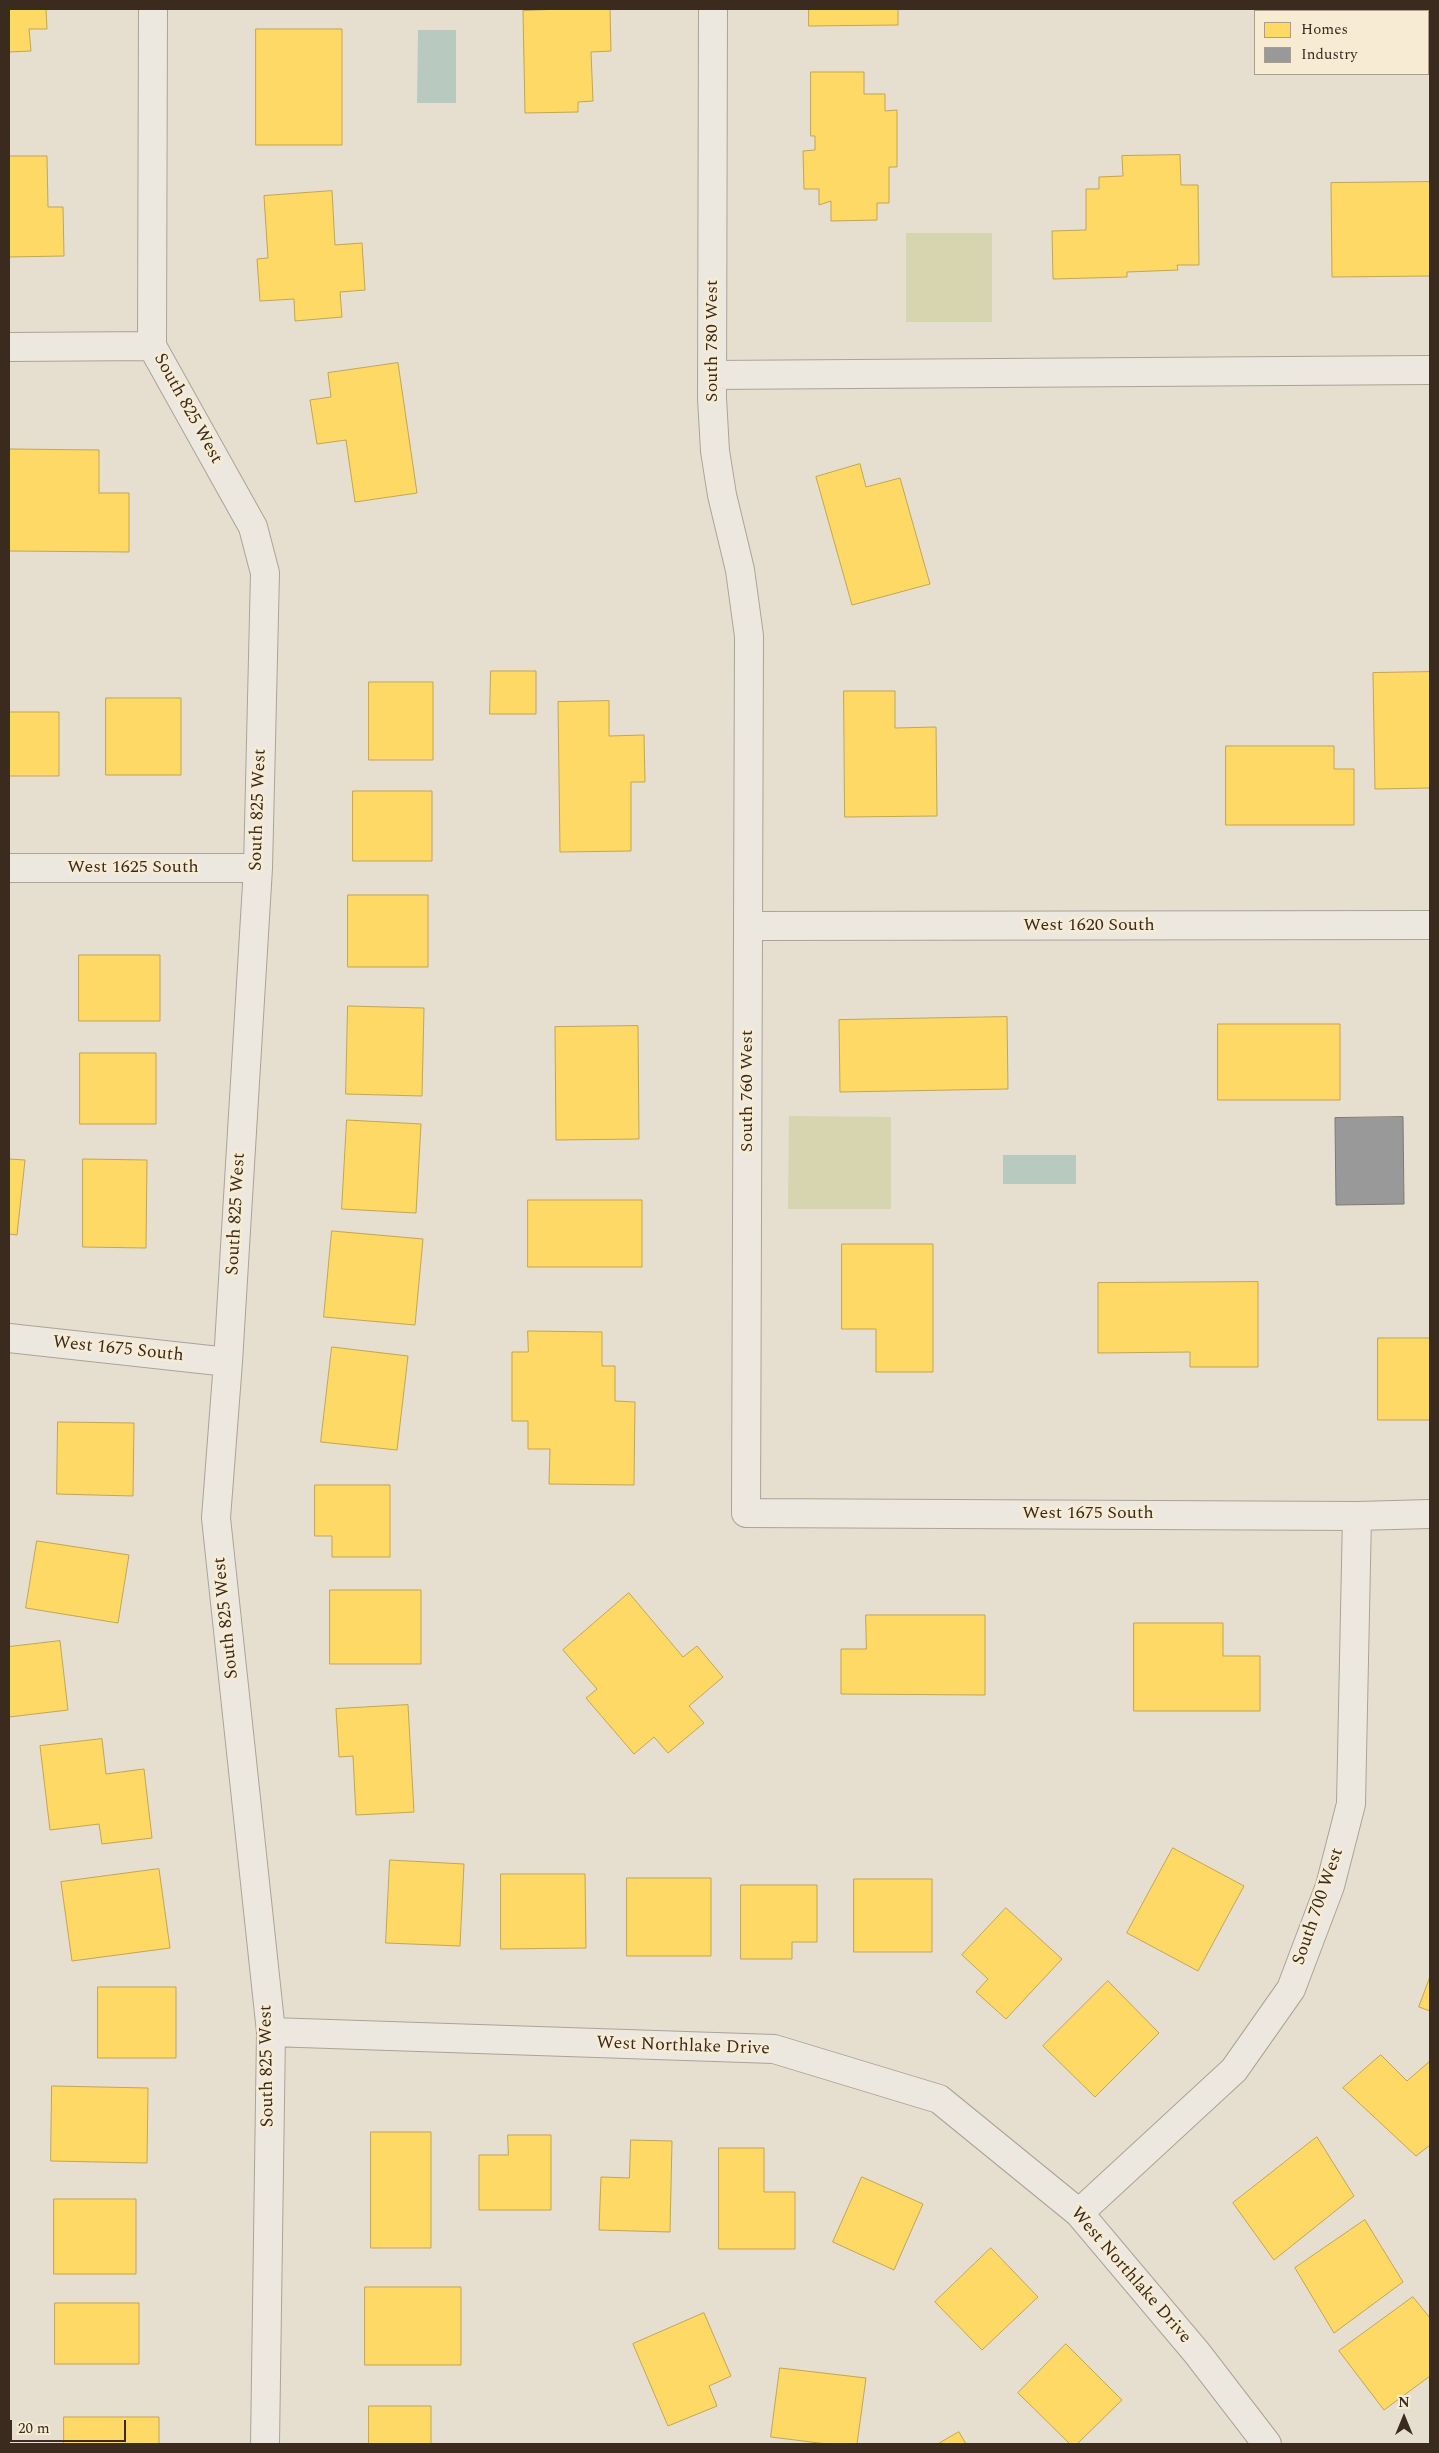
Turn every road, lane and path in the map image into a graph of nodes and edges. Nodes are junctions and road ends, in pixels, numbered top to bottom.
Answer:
1 (153, 9) edge
2 (713, 9) edge
3 (152, 346) junction
4 (9, 347) edge
5 (1430, 370) edge
6 (712, 375) junction
7 (750, 670) joint
8 (9, 868) edge
9 (258, 868) junction
10 (1430, 925) edge
11 (748, 926) junction
12 (9, 1338) edge
13 (228, 1362) junction
14 (746, 1513) joint
15 (1430, 1514) edge
16 (1357, 1516) junction
17 (271, 2032) junction
18 (1079, 2214) junction
19 (264, 2444) edge
20 (1267, 2444) edge

1 - 3 street, South 825 West
2 - 6 street, South 780 West
3 - 4 street
3 - 9 street, South 825 West
5 - 6 street
6 - 7 street, South 780 West
7 - 11 street, South 760 West
8 - 9 street, West 1625 South
9 - 13 street, South 825 West
10 - 11 street, West 1620 South
11 - 14 street, South 760 West
12 - 13 street, West 1675 South
13 - 17 street, South 825 West
14 - 16 street, West 1675 South
15 - 16 street, West 1675 South
16 - 18 street, South 700 West
17 - 18 street, West Northlake Drive
17 - 19 street, South 825 West
18 - 20 street, West Northlake Drive

